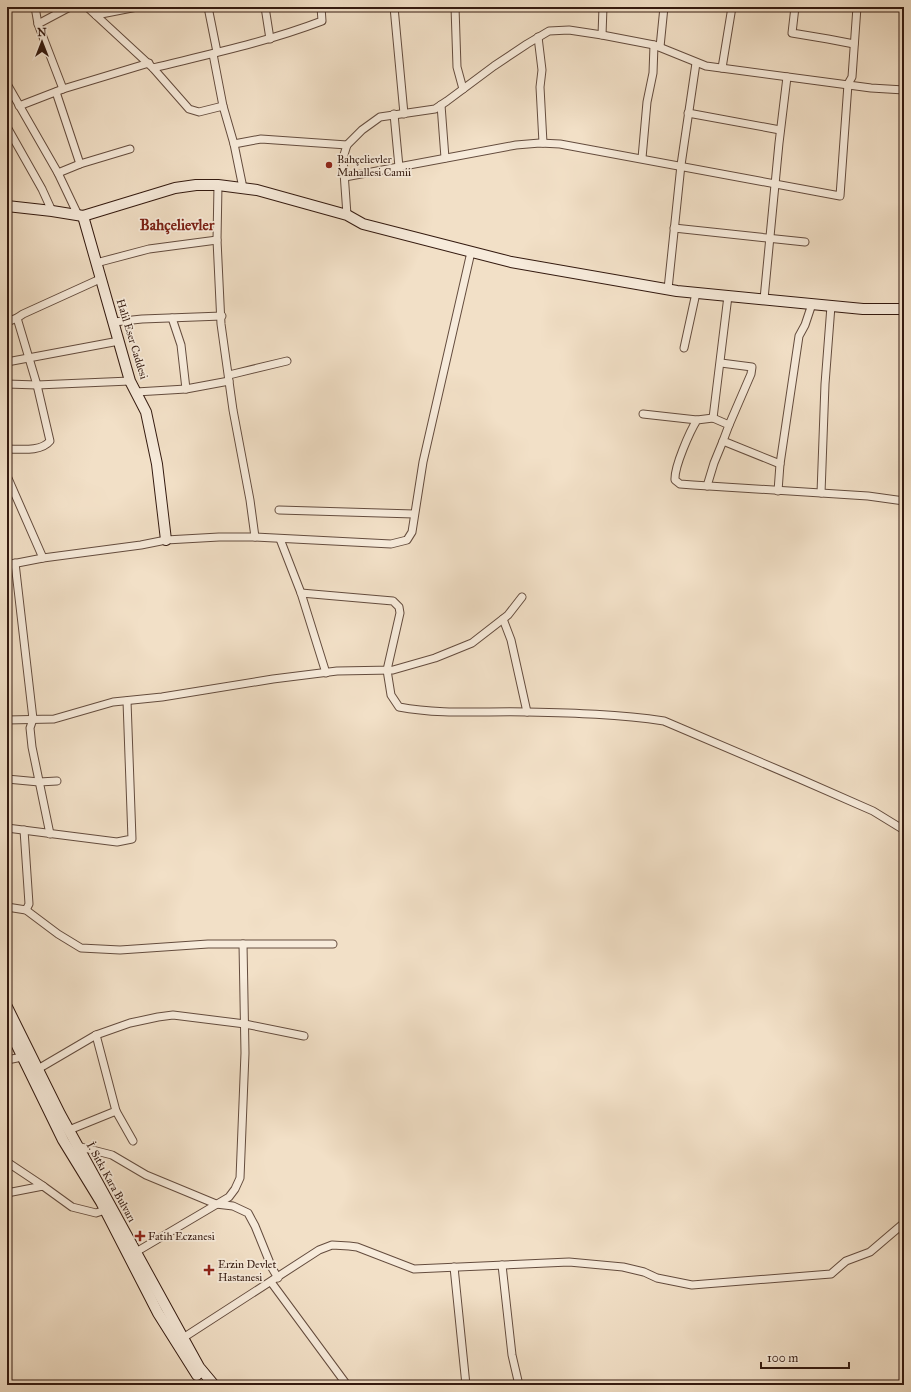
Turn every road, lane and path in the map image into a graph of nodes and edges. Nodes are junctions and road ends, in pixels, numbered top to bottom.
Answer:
1 (35, 7) edge
2 (70, 7) edge
3 (87, 7) edge
4 (137, 7) edge
5 (208, 7) edge
6 (265, 7) edge
7 (322, 7) edge
8 (394, 7) edge
9 (455, 7) edge
10 (603, 7) edge
11 (664, 7) edge
12 (732, 7) edge
13 (795, 7) edge
14 (857, 7) edge
15 (96, 15) junction
16 (38, 24) junction
17 (602, 35) junction
18 (538, 37) junction
19 (270, 39) junction
20 (854, 44) junction
21 (657, 46) junction
22 (215, 53) junction
23 (696, 63) junction
24 (151, 66) junction
25 (722, 68) junction
26 (787, 77) junction
27 (7, 84) edge
28 (848, 84) junction
29 (463, 89) junction
30 (60, 90) junction
31 (904, 90) edge
32 (440, 105) junction
33 (19, 106) junction
34 (223, 106) junction
35 (688, 113) junction
36 (394, 114) junction
37 (404, 114) junction
38 (7, 128) edge
39 (780, 130) junction
40 (543, 143) junction
41 (234, 144) junction
42 (347, 145) junction
43 (130, 149) dead end
44 (445, 158) junction
45 (642, 158) junction
46 (80, 164) junction
47 (681, 165) junction
48 (398, 167) junction
49 (58, 173) junction
50 (345, 177) junction
51 (775, 183) junction
52 (218, 186) junction
53 (243, 188) junction
54 (7, 206) edge
55 (52, 211) junction
56 (81, 215) junction
57 (347, 215) junction
58 (674, 228) junction
59 (769, 238) junction
60 (217, 240) junction
61 (805, 242) dead end
62 (471, 252) junction
63 (96, 263) junction
64 (100, 279) junction
65 (668, 289) junction
66 (696, 293) junction
67 (728, 296) junction
68 (764, 299) junction
69 (812, 304) junction
70 (831, 306) junction
71 (904, 309) edge
72 (222, 316) junction
73 (17, 318) junction
74 (172, 318) junction
75 (7, 322) edge
76 (114, 322) junction
77 (119, 341) junction
78 (684, 348) dead end
79 (30, 358) junction
80 (287, 361) dead end
81 (7, 362) edge
82 (721, 363) junction
83 (229, 378) junction
84 (130, 382) junction
85 (7, 384) edge
86 (37, 386) junction
87 (186, 389) junction
88 (136, 392) junction
89 (643, 414) dead end
90 (713, 418) junction
91 (697, 420) junction
92 (729, 425) junction
93 (723, 441) junction
94 (7, 449) edge
95 (780, 464) junction
96 (7, 476) edge
97 (708, 486) junction
98 (778, 491) junction
99 (821, 493) junction
100 (904, 501) edge
101 (279, 510) dead end
102 (414, 514) junction
103 (255, 537) junction
104 (280, 539) junction
105 (166, 540) junction
106 (43, 558) junction
107 (15, 563) junction
108 (7, 565) edge
109 (301, 593) junction
110 (522, 597) dead end
111 (503, 619) junction
112 (387, 670) junction
113 (326, 672) junction
114 (127, 701) junction
115 (527, 712) junction
116 (33, 719) junction
117 (7, 720) edge
118 (7, 779) edge
119 (58, 781) dead end
120 (39, 782) junction
121 (7, 828) edge
122 (24, 830) junction
123 (904, 830) edge
124 (50, 834) junction
125 (7, 907) edge
126 (26, 910) junction
127 (243, 944) junction
128 (333, 944) dead end
129 (7, 1007) edge
130 (245, 1024) junction
131 (7, 1026) edge
132 (96, 1035) junction
133 (304, 1036) dead end
134 (22, 1057) junction
135 (7, 1060) edge
136 (38, 1069) junction
137 (116, 1111) junction
138 (69, 1130) junction
139 (134, 1141) dead end
140 (78, 1146) junction
141 (7, 1162) edge
142 (43, 1186) junction
143 (7, 1193) edge
144 (216, 1204) junction
145 (108, 1209) junction
146 (904, 1223) edge
147 (136, 1252) junction
148 (502, 1265) junction
149 (454, 1267) junction
150 (278, 1278) junction
151 (271, 1282) junction
152 (183, 1338) junction
153 (205, 1385) edge
154 (214, 1385) edge
155 (347, 1385) edge
156 (466, 1385) edge
157 (519, 1385) edge

1 - 16 street
2 - 16 street
3 - 15 street
4 - 15 street
5 - 22 street
6 - 19 street
7 - 19 street
8 - 37 street
9 - 29 street
10 - 17 street
11 - 21 street
12 - 25 street
13 - 20 street
14 - 20 street
15 - 24 street
16 - 30 street
17 - 18 street
17 - 21 street
18 - 29 street
18 - 40 street
19 - 22 street
20 - 28 street
21 - 23 street
21 - 45 street
22 - 24 street
22 - 34 street
23 - 25 street
23 - 35 street
24 - 30 street
24 - 34 street
25 - 26 street
26 - 28 street
26 - 39 street
27 - 33 street
28 - 31 street
28 - 51 street
29 - 32 street
30 - 33 street
30 - 46 street
32 - 37 street
32 - 44 street
33 - 49 street
34 - 41 street
35 - 39 street
35 - 47 street
36 - 37 street
36 - 42 street
36 - 48 street
38 - 55 street
39 - 51 street
40 - 44 street
40 - 45 street
41 - 42 street
41 - 53 street
42 - 50 street
43 - 46 street
44 - 48 street
45 - 47 street
46 - 49 street
47 - 51 street
47 - 58 street
48 - 50 street
49 - 56 street
50 - 57 street
51 - 59 street
52 - 53 street
52 - 56 street
52 - 60 street
53 - 57 street
54 - 55 street
55 - 56 street
56 - 63 street, Halil Eser Caddesi
57 - 62 street
58 - 59 street
58 - 65 street
59 - 61 street
59 - 68 street
60 - 63 street
60 - 72 street
62 - 65 street
62 - 102 street
63 - 64 street, Halil Eser Caddesi
64 - 73 street
64 - 76 street, Halil Eser Caddesi
65 - 66 street
66 - 67 street
66 - 78 street
67 - 68 street
67 - 82 street
68 - 69 street
69 - 70 street
69 - 95 street
70 - 71 street
70 - 99 street
72 - 74 street
72 - 83 street
73 - 75 street
73 - 79 street
74 - 76 street
74 - 87 street
76 - 77 street, Halil Eser Caddesi
77 - 79 street
77 - 84 street, Halil Eser Caddesi
79 - 81 street
79 - 86 street
80 - 83 street
82 - 90 street
82 - 92 street
83 - 87 street
83 - 103 street
84 - 86 street
84 - 88 street, Halil Eser Caddesi
85 - 86 street
86 - 94 street
87 - 88 street
88 - 105 street, Halil Eser Caddesi
89 - 91 street
90 - 91 street
90 - 92 street
91 - 97 street
92 - 93 street
93 - 95 street
93 - 97 street
95 - 98 street
96 - 106 street
97 - 98 street
98 - 99 street
99 - 100 street
101 - 102 street
102 - 104 street
103 - 104 street
103 - 105 street
104 - 109 street
105 - 106 street
106 - 107 street
107 - 108 street
107 - 116 street
109 - 112 street
109 - 113 street
110 - 111 street
111 - 112 street
111 - 115 street
112 - 113 street
112 - 115 street
113 - 114 street
114 - 116 street
114 - 124 street
115 - 123 street
116 - 117 street
116 - 120 street
118 - 120 street
119 - 120 street
120 - 124 street
121 - 122 street
122 - 124 street
122 - 126 street
125 - 126 street
126 - 127 street
127 - 128 street
127 - 130 street
129 - 136 street, İ. Sıtkı Kara Bulvarı
130 - 132 street
130 - 133 street
130 - 144 street
131 - 134 street, İ. Sıtkı Kara Bulvarı
132 - 136 street
132 - 137 street
134 - 135 street
134 - 145 street, İ. Sıtkı Kara Bulvarı
136 - 138 street, İ. Sıtkı Kara Bulvarı
137 - 138 street
137 - 139 street
138 - 140 street, İ. Sıtkı Kara Bulvarı
140 - 144 street
140 - 145 street, İ. Sıtkı Kara Bulvarı
141 - 142 street
142 - 143 street
142 - 145 street
144 - 147 street
144 - 150 street
145 - 147 street, İ. Sıtkı Kara Bulvarı
145 - 153 street, İ. Sıtkı Kara Bulvarı
146 - 148 street
147 - 152 street, İ. Sıtkı Kara Bulvarı
148 - 149 street
148 - 157 street
149 - 150 street
149 - 156 street
150 - 151 street
151 - 152 street
151 - 155 street
152 - 154 street, İ. Sıtkı Kara Bulvarı

